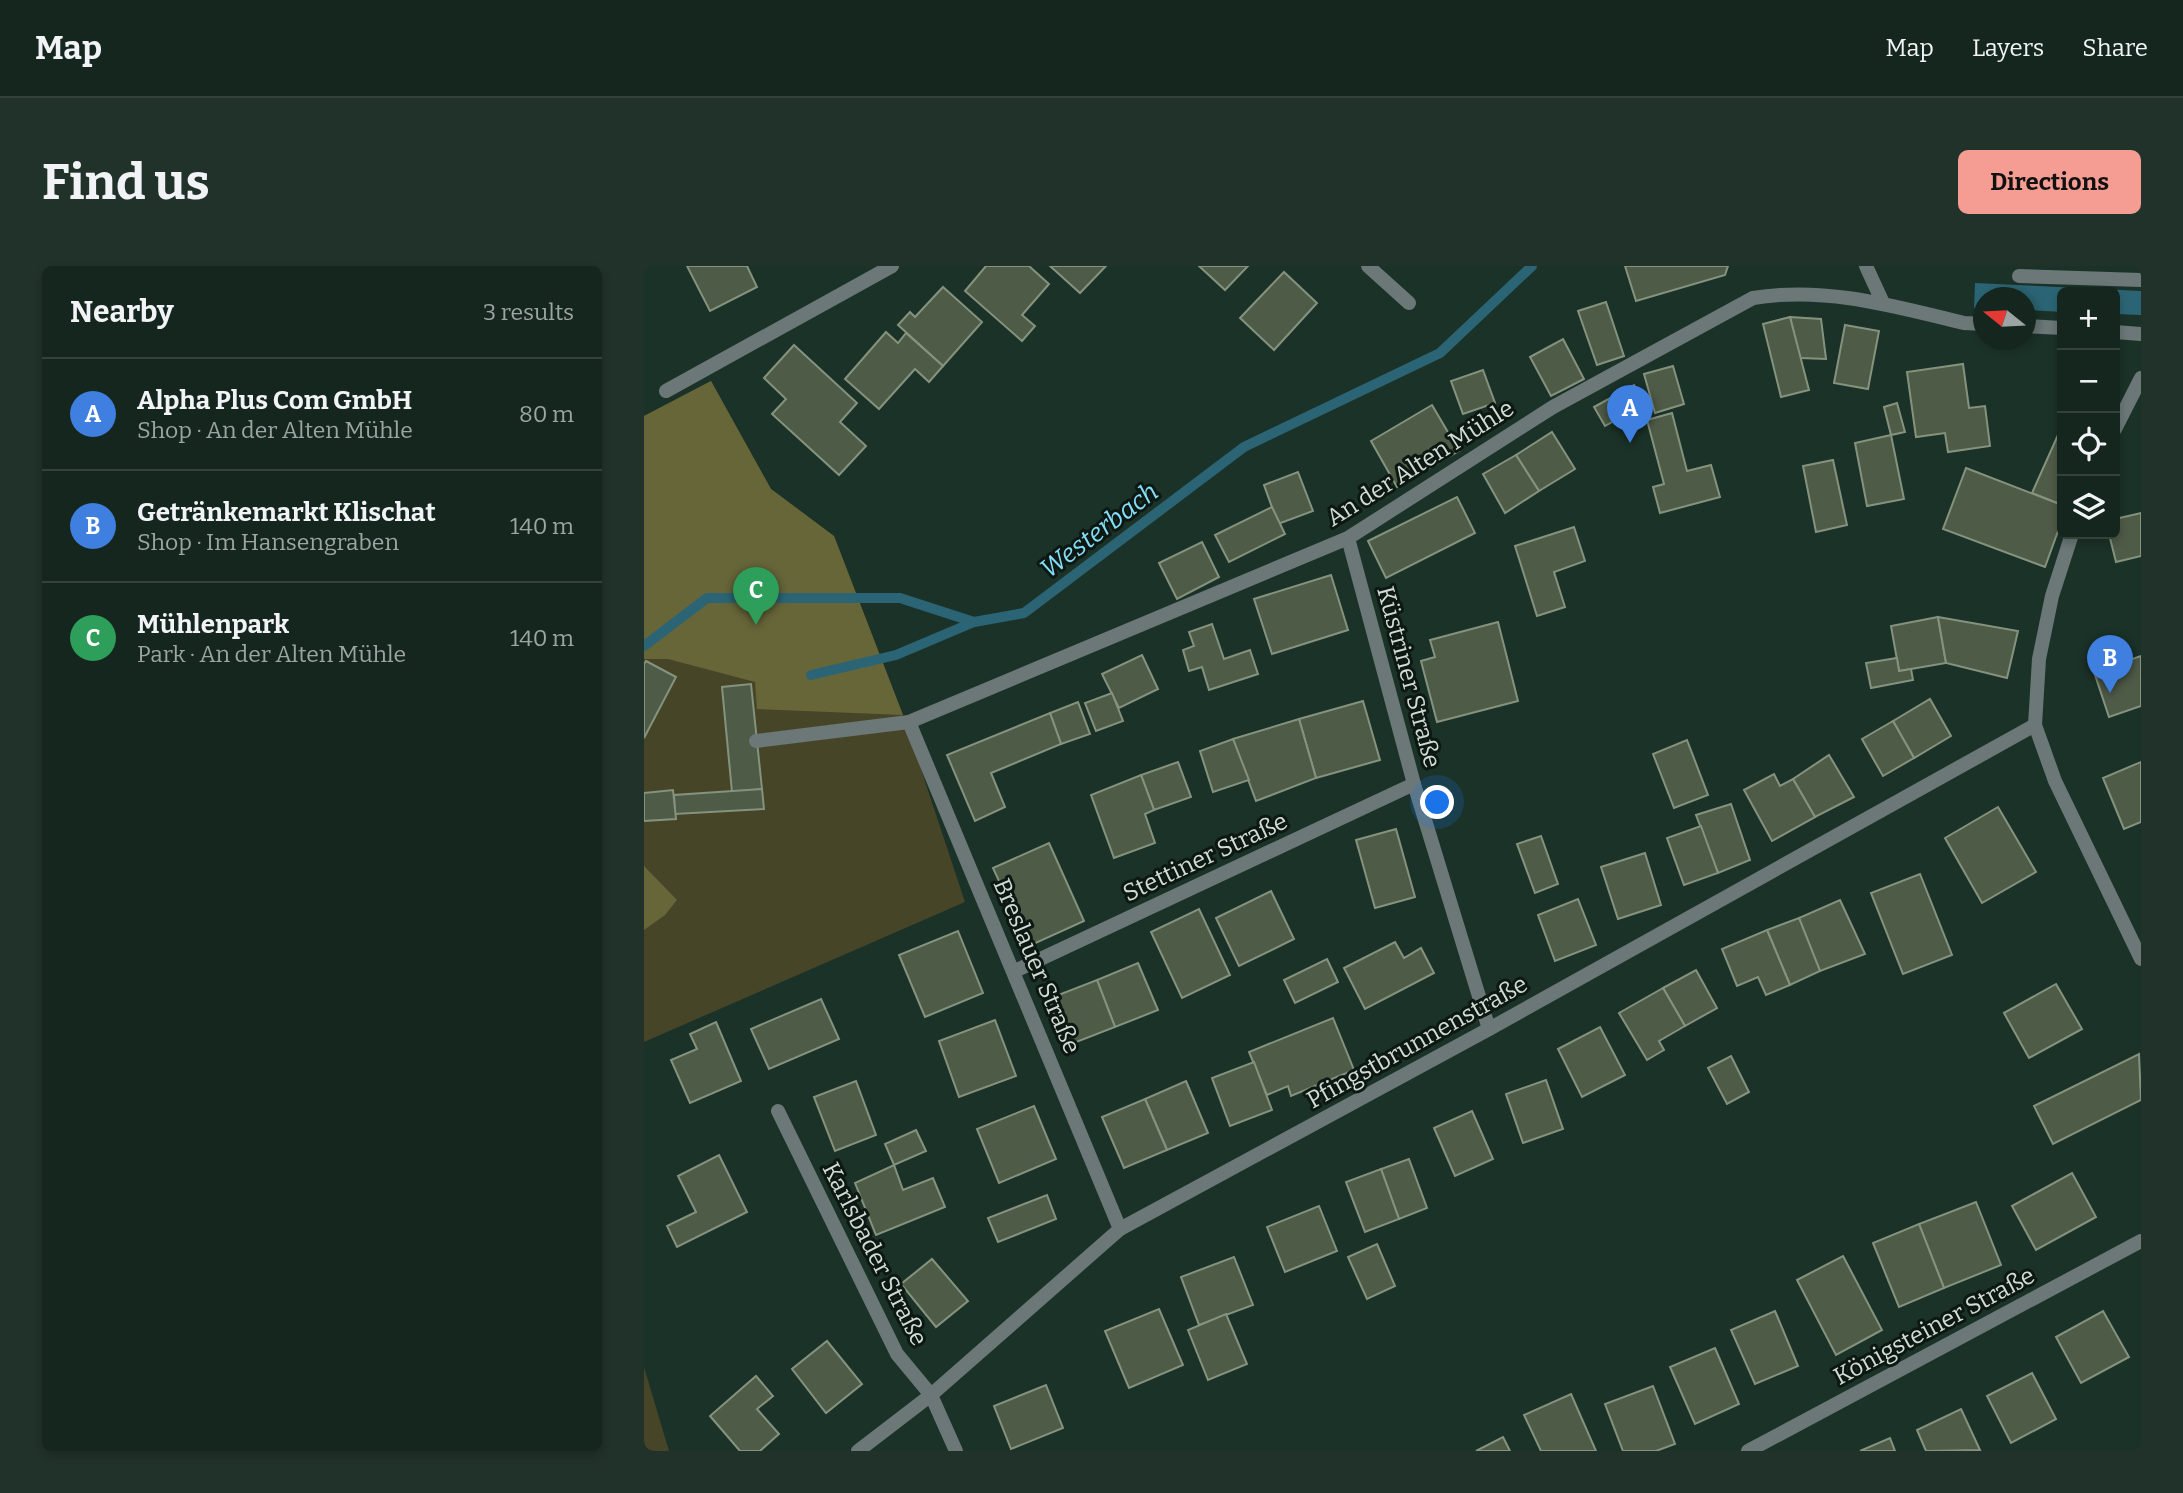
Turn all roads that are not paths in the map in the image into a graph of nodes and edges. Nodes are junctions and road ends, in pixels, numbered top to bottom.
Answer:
1 (892, 266) edge
2 (1368, 266) edge
3 (1867, 269) edge
4 (2019, 276) dead end
5 (2141, 280) edge
6 (1409, 303) dead end
7 (1883, 303) junction
8 (1973, 323) edge
9 (2036, 327) edge
10 (2057, 328) edge
11 (2120, 332) edge
12 (2141, 334) edge
13 (2141, 378) edge
14 (666, 391) dead end
15 (2120, 419) edge
16 (1348, 538) junction
17 (2070, 539) edge
18 (909, 722) junction
19 (2035, 725) junction
20 (756, 741) dead end
21 (1414, 784) junction
22 (2141, 959) edge
23 (1015, 971) junction
24 (1489, 1030) junction
25 (778, 1111) dead end
26 (1120, 1229) junction
27 (2141, 1241) edge
28 (931, 1395) junction
29 (858, 1451) edge
30 (956, 1451) edge
31 (1748, 1451) edge

1 - 14 street
2 - 6 street
3 - 7 street
4 - 5 street
7 - 8 street, An der Alten Mühle
7 - 16 street, An der Alten Mühle
9 - 10 street
11 - 12 street
13 - 15 street
16 - 18 street, An der Alten Mühle
16 - 21 street, Küstriner Straße
17 - 19 street
18 - 20 street, An der Alten Mühle
18 - 23 street, Breslauer Straße
19 - 22 street
19 - 24 street, Pfingstbrunnenstraße
21 - 23 street, Stettiner Straße
21 - 24 street, Küstriner Straße
23 - 26 street, Breslauer Straße
24 - 26 street, Pfingstbrunnenstraße
25 - 28 street, Karlsbader Straße
26 - 28 street, Pfingstbrunnenstraße
27 - 31 street, Königsteiner Straße
28 - 29 street, Pfingstbrunnenstraße
28 - 30 street, Karlsbader Straße

